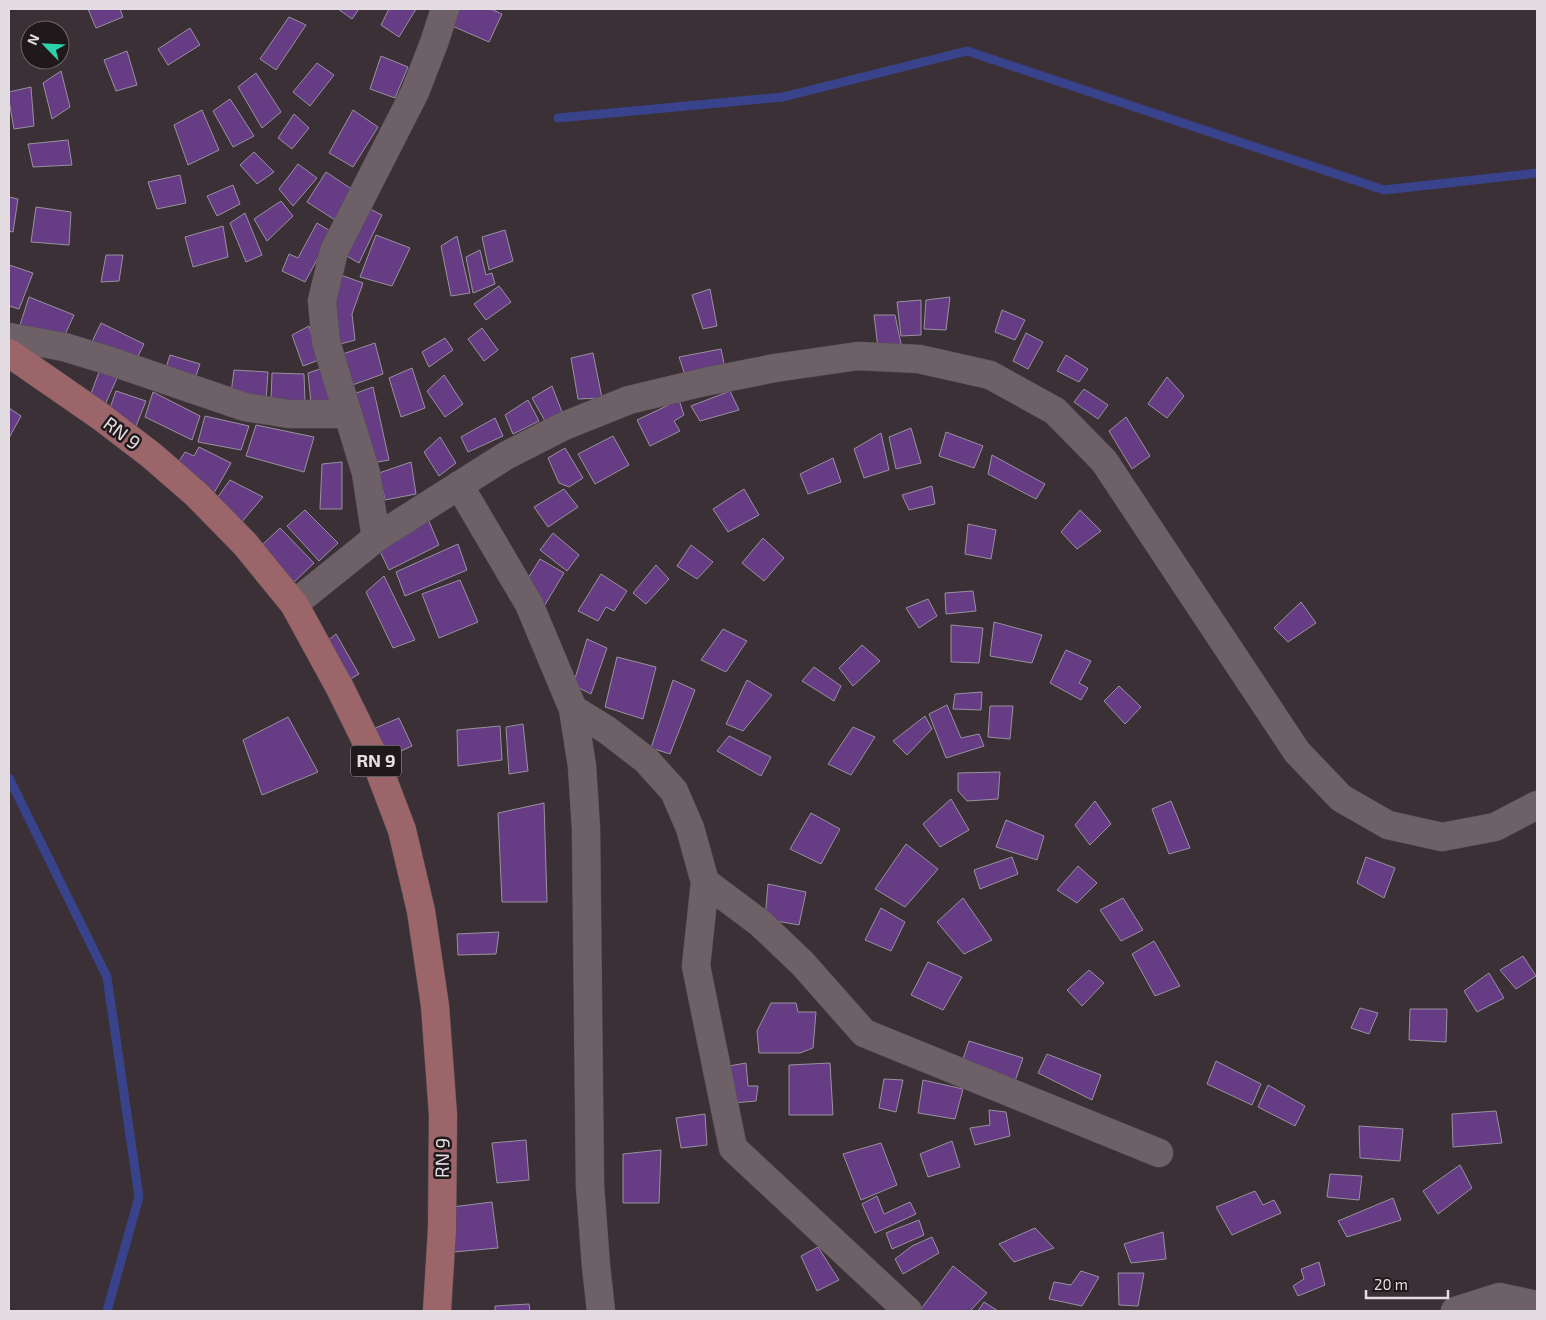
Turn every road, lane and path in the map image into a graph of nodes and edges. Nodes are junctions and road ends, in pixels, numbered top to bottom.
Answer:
1 (444, 9) edge
2 (9, 337) edge
3 (9, 353) edge
4 (348, 414) junction
5 (459, 485) junction
6 (376, 538) junction
7 (294, 604) junction
8 (573, 709) junction
9 (1537, 805) edge
10 (705, 882) junction
11 (1160, 1153) dead end
12 (1537, 1305) edge
13 (437, 1311) edge
14 (601, 1311) edge
15 (908, 1311) edge
16 (1455, 1311) edge

1 - 4 street
2 - 4 street
3 - 7 main road, RN 9 / RN 9
4 - 6 street
5 - 6 street
5 - 8 street
5 - 9 street
6 - 7 street
7 - 13 main road, RN 9 / RN 9
8 - 10 street
8 - 14 street
10 - 11 street
10 - 15 street
12 - 16 street

